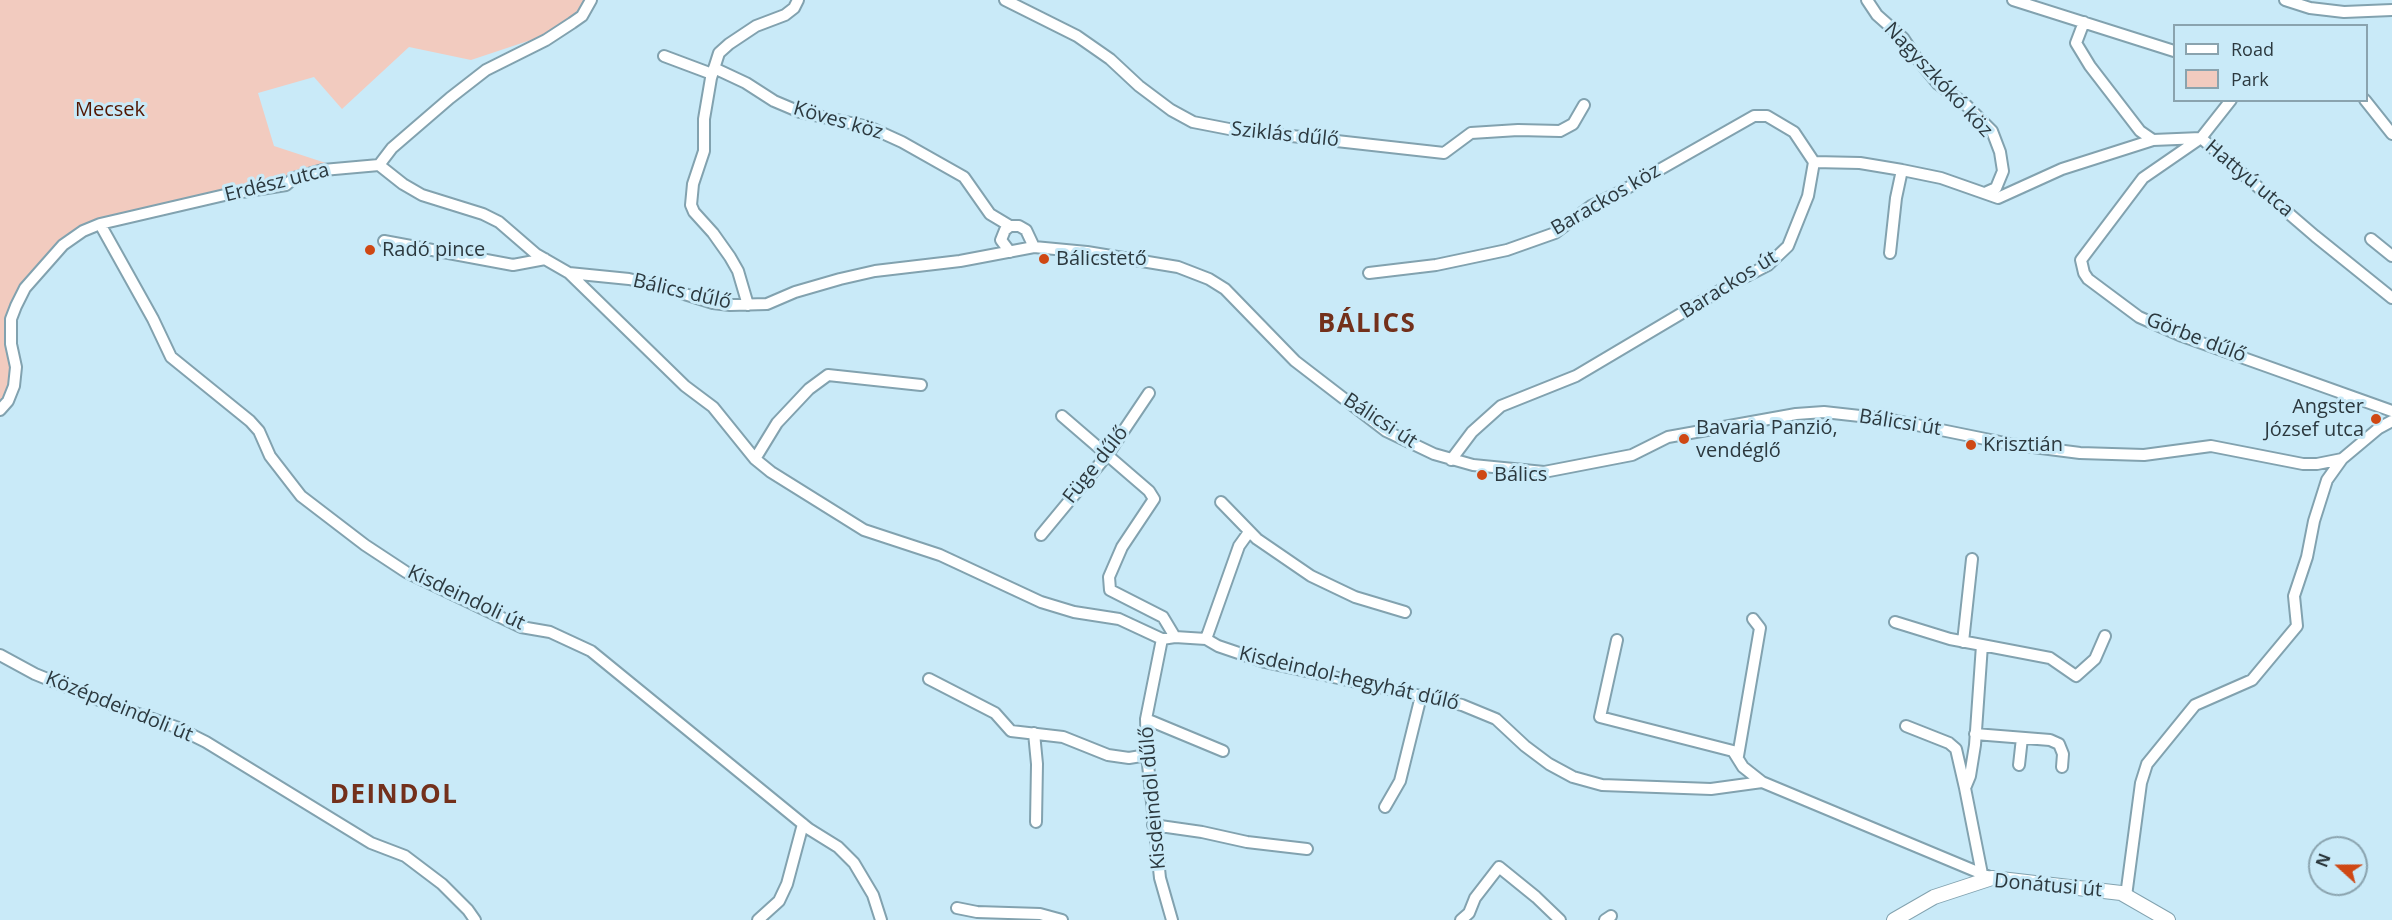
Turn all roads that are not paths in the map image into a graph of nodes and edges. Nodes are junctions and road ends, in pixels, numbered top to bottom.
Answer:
1 (591, 0) edge
2 (798, 0) edge
3 (1005, 0) edge
4 (1867, 0) edge
5 (2013, 0) edge
6 (2285, 0) edge
7 (2392, 10) edge
8 (2084, 22) junction
9 (2173, 50) edge
10 (664, 56) dead end
11 (713, 71) junction
12 (2229, 102) edge
13 (2367, 102) edge
14 (1584, 105) dead end
15 (2392, 134) edge
16 (2201, 138) junction
17 (2153, 141) junction
18 (1814, 162) junction
19 (379, 165) junction
20 (1902, 170) junction
21 (1987, 192) junction
22 (100, 224) junction
23 (1010, 226) junction
24 (2371, 239) dead end
25 (384, 241) dead end
26 (1034, 246) junction
27 (1010, 252) junction
28 (1890, 253) dead end
29 (2392, 256) edge
30 (545, 259) junction
31 (569, 273) junction
32 (1369, 273) dead end
33 (2392, 298) edge
34 (748, 305) junction
35 (921, 385) dead end
36 (1149, 393) dead end
37 (0, 410) edge
38 (2392, 411) edge
39 (1062, 416) dead end
40 (2392, 422) edge
41 (1108, 454) junction
42 (755, 459) junction
43 (2342, 459) junction
44 (1451, 460) junction
45 (1221, 502) dead end
46 (1249, 532) junction
47 (1041, 535) dead end
48 (1972, 559) dead end
49 (1405, 612) dead end
50 (1754, 619) dead end
51 (1895, 622) dead end
52 (2104, 636) dead end
53 (1175, 637) junction
54 (1162, 639) junction
55 (1206, 639) junction
56 (1617, 640) dead end
57 (1963, 642) junction
58 (1982, 645) junction
59 (0, 655) edge
60 (929, 679) dead end
61 (1421, 696) junction
62 (1146, 719) junction
63 (1906, 726) dead end
64 (1034, 733) junction
65 (1976, 734) junction
66 (2022, 738) junction
67 (1223, 751) dead end
68 (1147, 755) junction
69 (1738, 756) junction
70 (2019, 765) dead end
71 (2062, 767) dead end
72 (1762, 782) junction
73 (1965, 788) junction
74 (1385, 807) dead end
75 (1036, 822) dead end
76 (802, 824) junction
77 (1154, 825) junction
78 (1307, 849) dead end
79 (1987, 876) junction
80 (2126, 896) junction
81 (957, 908) dead end
82 (475, 920) edge
83 (758, 920) edge
84 (881, 920) edge
85 (1062, 920) edge
86 (1172, 920) edge
87 (1461, 920) edge
88 (1560, 920) edge
89 (1894, 920) edge
90 (2168, 920) edge

1 - 19 street
2 - 11 street
3 - 14 street, Sziklás dűlő
4 - 21 street, Nagyszkókó köz
5 - 8 street
6 - 7 street
8 - 9 street
8 - 17 street
10 - 11 street, Köves köz
11 - 23 street, Köves köz
11 - 34 street
12 - 16 street
13 - 15 street
16 - 17 street, Hattyú utca
16 - 33 street, Hattyú utca
16 - 38 street, Görbe dűlő
17 - 21 street
18 - 20 street
18 - 32 street, Barackos köz
18 - 44 street, Barackos út
19 - 22 street, Erdész utca
19 - 30 street, Bálics dűlő
20 - 21 street
20 - 28 street
22 - 37 street, Erdész utca
22 - 76 street, Kisdeindoli út
23 - 26 street
23 - 27 street
24 - 29 street
25 - 30 street
26 - 27 street, Bálicsi út
26 - 44 street, Bálicsi út
27 - 34 street, Bálics dűlő
30 - 31 street, Bálics dűlő
31 - 34 street, Bálics dűlő
31 - 42 street
35 - 42 street
36 - 41 street, Füge dűlő
39 - 41 street
40 - 43 street
41 - 47 street, Füge dűlő
41 - 53 street
42 - 54 street
43 - 44 street, Bálicsi út
43 - 80 street
45 - 46 street
46 - 49 street
46 - 55 street
48 - 57 street
50 - 69 street
51 - 57 street
52 - 58 street
53 - 54 street, Kisdeindol-hegyhát dűlő
53 - 55 street, Kisdeindol-hegyhát dűlő
54 - 62 street, Kisdeindol dűlő
55 - 61 street, Kisdeindol-hegyhát dűlő
56 - 69 street
57 - 58 street
58 - 65 street
59 - 82 street, Középdeindoli út
60 - 64 street
61 - 72 street, Kisdeindol-hegyhát dűlő
61 - 74 street
62 - 67 street
62 - 68 street, Kisdeindol dűlő
63 - 73 street
64 - 68 street
64 - 75 street
65 - 66 street
65 - 73 street
66 - 70 street
66 - 71 street
68 - 77 street, Kisdeindol dűlő
69 - 72 street
72 - 79 street
73 - 79 street
76 - 83 street
76 - 84 street, Kisdeindoli út
77 - 78 street
77 - 86 street, Kisdeindol dűlő
79 - 80 street, Donátusi út
79 - 89 street, Donátusi út
80 - 90 street, Donátusi út
81 - 85 street
87 - 88 street

